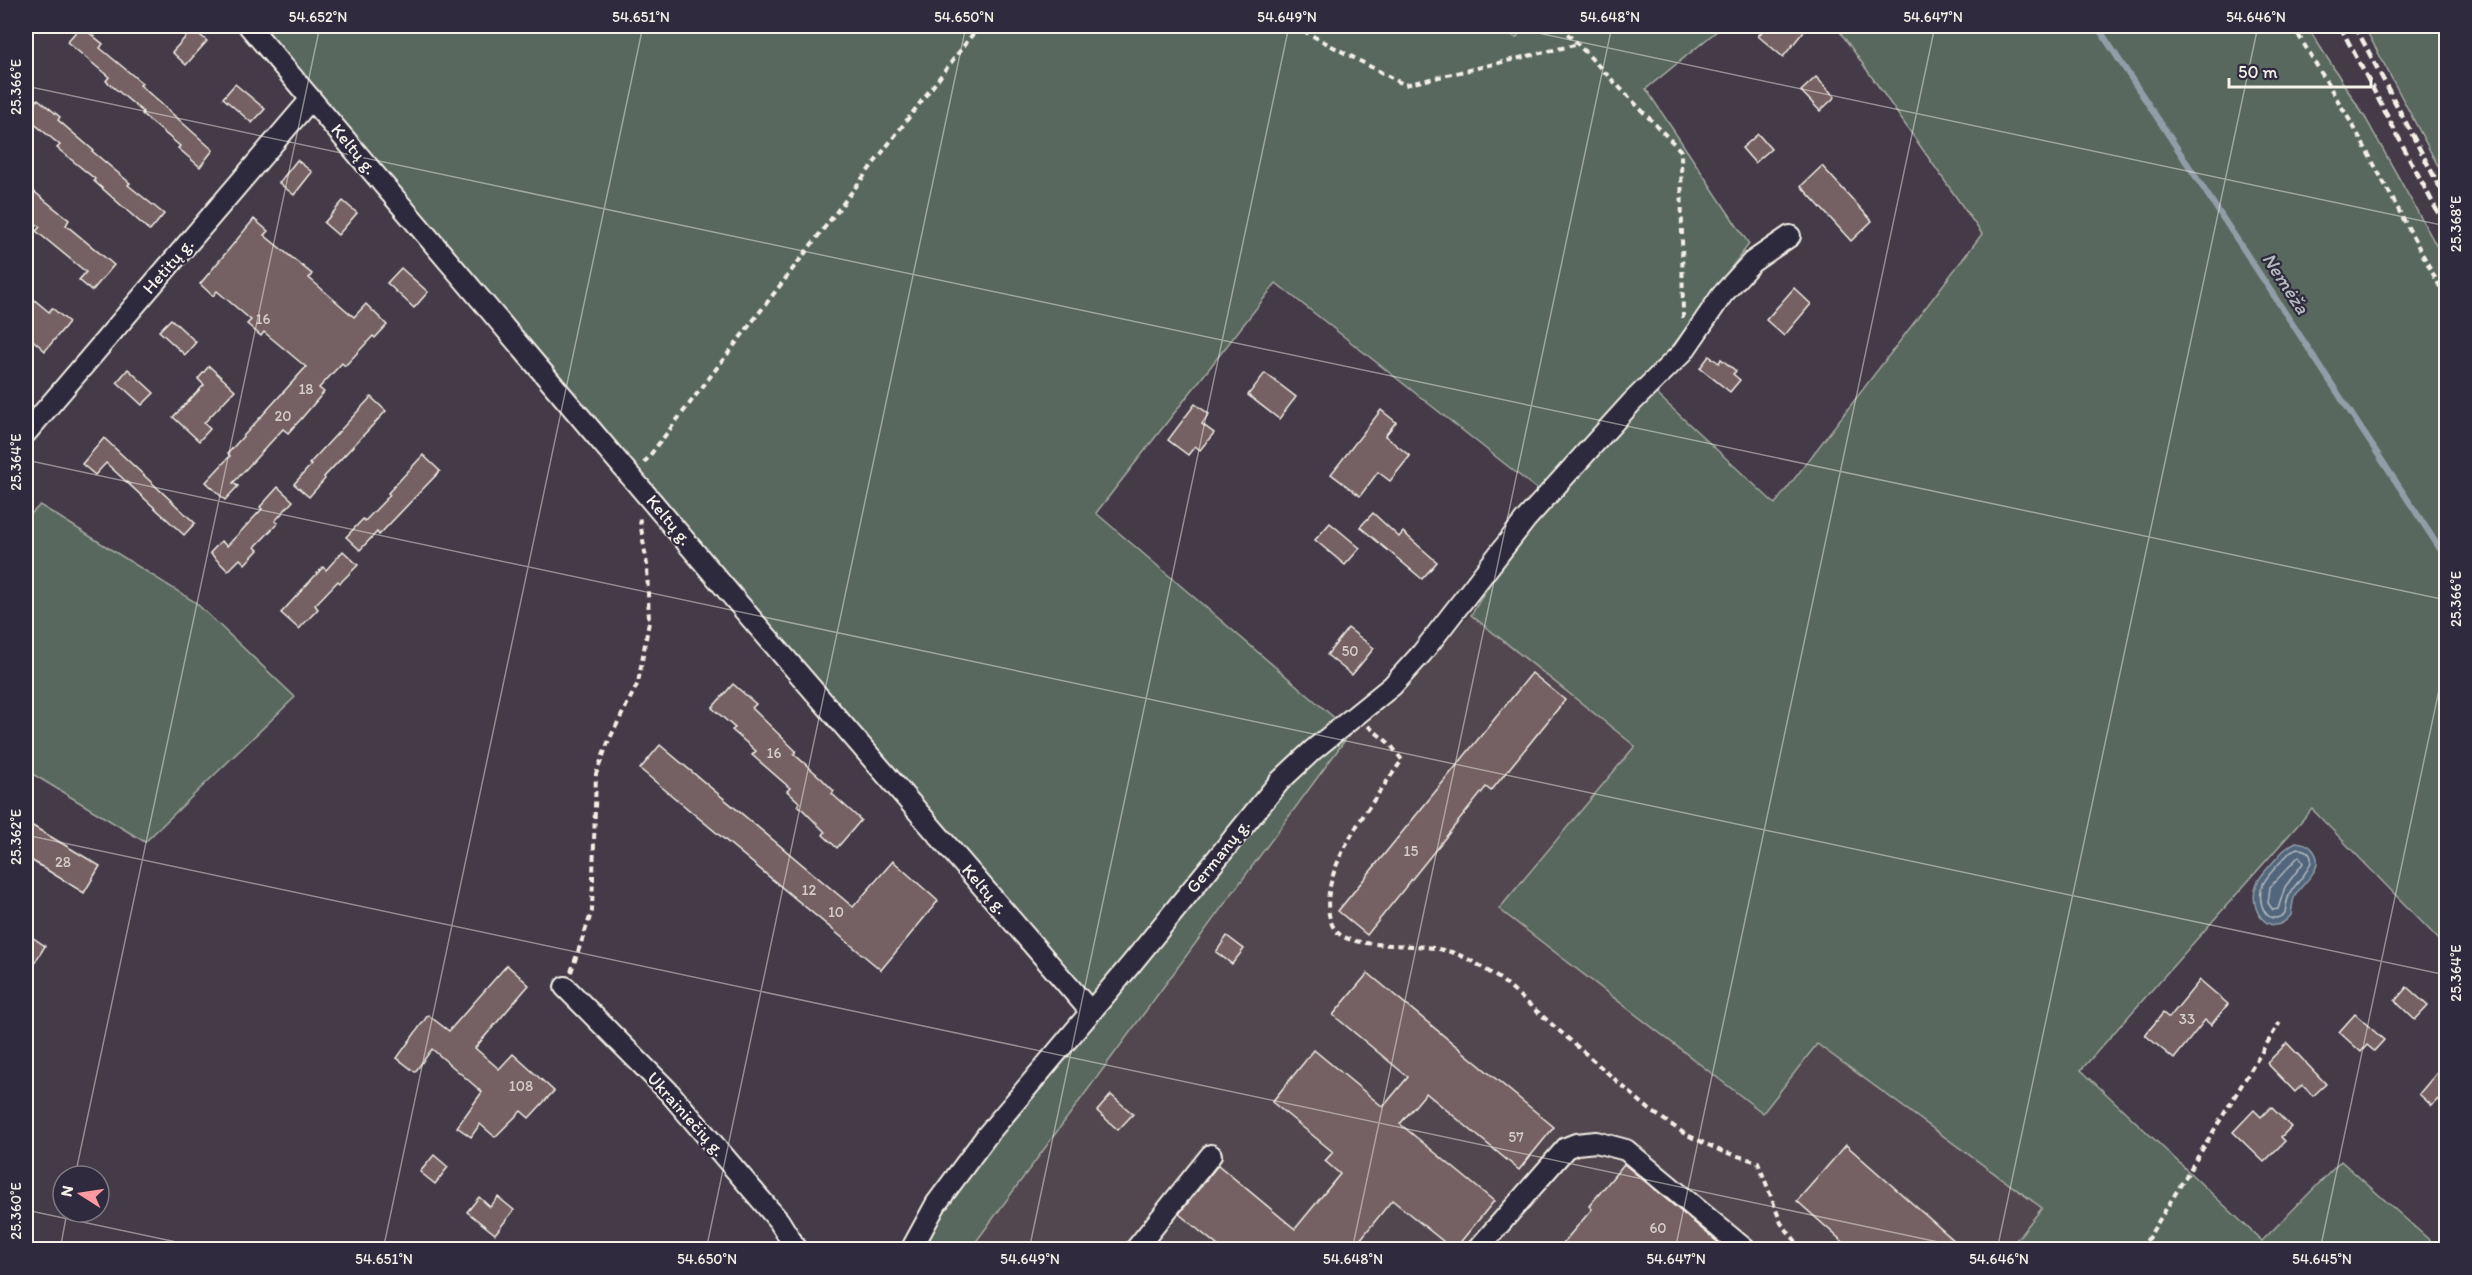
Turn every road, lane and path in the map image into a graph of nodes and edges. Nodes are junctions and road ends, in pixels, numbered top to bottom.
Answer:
1 (249, 26) edge
2 (979, 26) edge
3 (1294, 26) edge
4 (1560, 26) edge
5 (2293, 26) edge
6 (1579, 44) junction
7 (311, 99) junction
8 (1790, 236) dead end
9 (2446, 298) edge
10 (1683, 351) junction
11 (26, 433) edge
12 (633, 477) junction
13 (638, 510) dead end
14 (1356, 717) junction
15 (566, 987) joint
16 (1091, 1012) junction
17 (2280, 1022) dead end
18 (1211, 1155) dead end
19 (797, 1250) edge
20 (911, 1250) edge
21 (1135, 1250) edge
22 (1477, 1250) edge
23 (1746, 1250) edge
24 (1803, 1250) edge
25 (2141, 1250) edge

1 - 7 street, Keltų g.
2 - 12 path
3 - 6 path
4 - 6 path
5 - 9 path
6 - 10 path
7 - 11 street, Hetitų g.
7 - 12 street, Keltų g.
8 - 10 street, Germanų g.
10 - 14 street, Germanų g.
12 - 16 street, Keltų g.
13 - 15 path
14 - 16 street, Germanų g.
14 - 24 path
15 - 19 street, Ukrainiečių g.
16 - 20 street, Germanų g.
17 - 25 path
18 - 21 street
22 - 23 street

